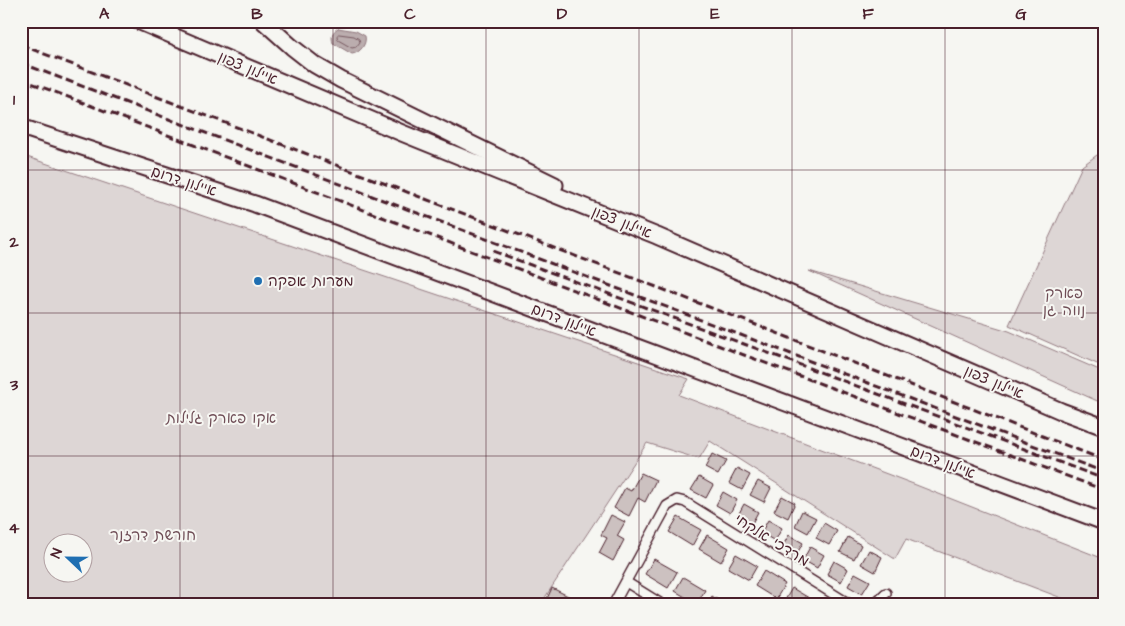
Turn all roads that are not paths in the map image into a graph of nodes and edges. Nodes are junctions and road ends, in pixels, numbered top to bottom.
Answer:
1 (263, 21) edge
2 (140, 22) edge
3 (21, 127) edge
4 (656, 236) junction
5 (1104, 427) edge
6 (1104, 522) edge
7 (626, 582) junction
8 (886, 593) dead end
9 (613, 605) edge
10 (663, 605) edge
11 (851, 605) edge
12 (873, 605) edge

1 - 4 highway
2 - 4 highway, איילון צפון
3 - 6 highway, איילון דרום
4 - 5 highway, איילון צפון
7 - 9 street
7 - 10 street
7 - 11 street, מרדכי אלקחי
8 - 12 street

